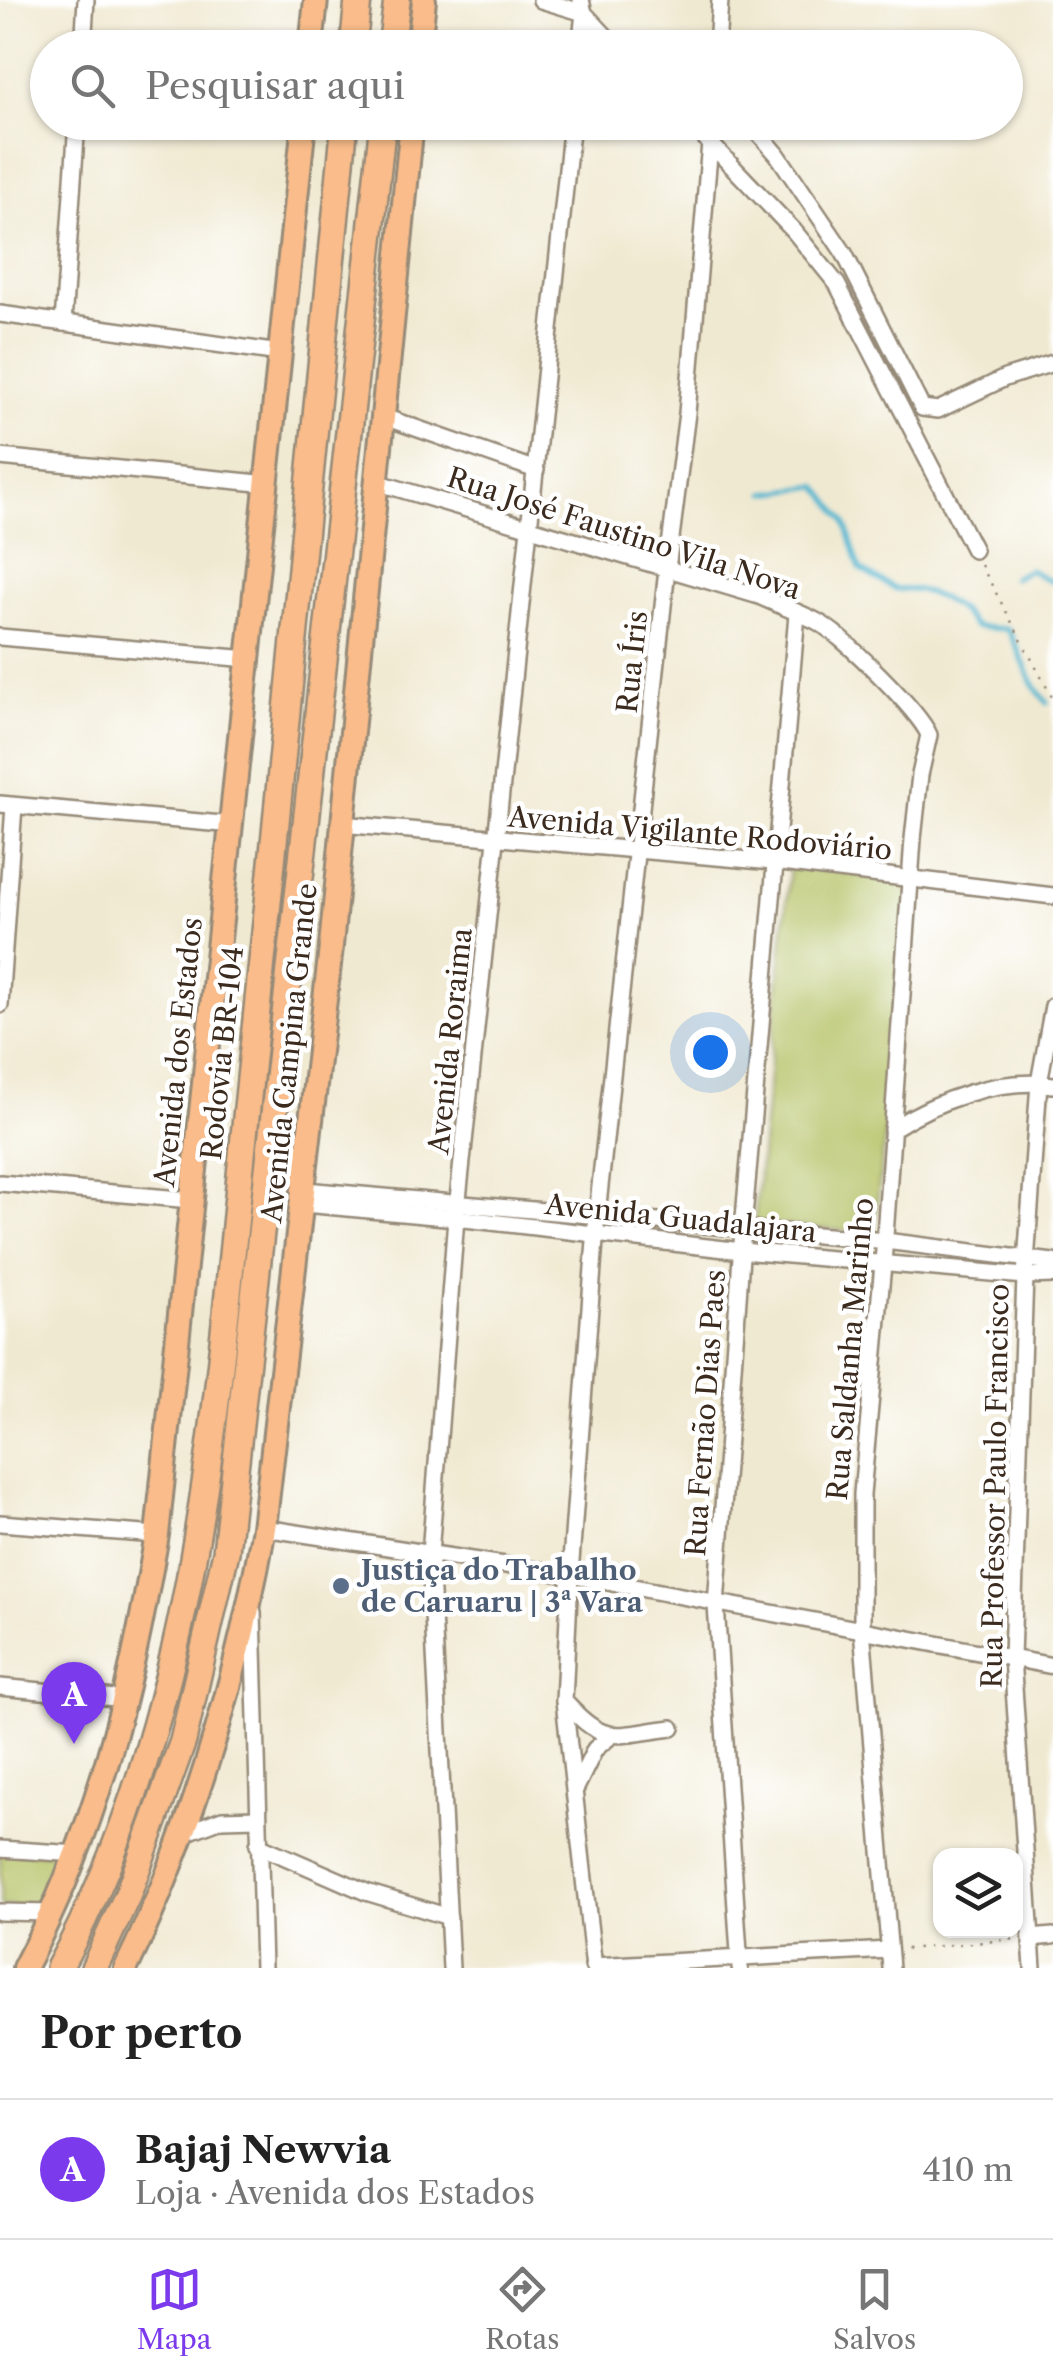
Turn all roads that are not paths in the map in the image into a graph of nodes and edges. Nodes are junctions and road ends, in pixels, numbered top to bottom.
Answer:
1 (86, 0) edge
2 (316, 0) edge
3 (358, 0) edge
4 (397, 0) edge
5 (424, 0) edge
6 (541, 0) edge
7 (720, 0) edge
8 (582, 6) edge
9 (84, 30) edge
10 (314, 30) edge
11 (355, 30) edge
12 (394, 30) edge
13 (422, 30) edge
14 (602, 30) edge
15 (718, 30) edge
16 (76, 140) edge
17 (302, 140) edge
18 (344, 140) edge
19 (381, 140) edge
20 (410, 140) edge
21 (570, 140) edge
22 (701, 140) edge
23 (710, 140) edge
24 (764, 140) edge
25 (0, 314) edge
26 (63, 323) junction
27 (280, 353) junction
28 (1053, 363) edge
29 (384, 417) junction
30 (0, 457) edge
31 (536, 470) junction
32 (376, 482) junction
33 (268, 484) junction
34 (530, 526) junction
35 (974, 550) road end
36 (667, 570) junction
37 (797, 614) junction
38 (0, 636) edge
39 (249, 659) junction
40 (929, 735) joint
41 (7, 805) edge
42 (341, 824) junction
43 (233, 825) junction
44 (497, 840) junction
45 (638, 851) junction
46 (774, 862) junction
47 (910, 876) junction
48 (1053, 896) edge
49 (2, 951) edge
50 (0, 1005) edge
51 (1053, 1006) edge
52 (1046, 1084) edge
53 (892, 1129) junction
54 (0, 1184) edge
55 (304, 1197) junction
56 (191, 1200) junction
57 (457, 1210) junction
58 (597, 1214) junction
59 (743, 1229) junction
60 (596, 1234) junction
61 (884, 1241) junction
62 (742, 1251) junction
63 (1053, 1262) edge
64 (883, 1264) junction
65 (1026, 1268) junction
66 (1053, 1275) edge
67 (0, 1523) edge
68 (264, 1528) junction
69 (158, 1535) junction
70 (430, 1554) junction
71 (570, 1575) junction
72 (253, 1591) junction
73 (716, 1605) junction
74 (862, 1630) junction
75 (1012, 1658) junction
76 (1053, 1666) edge
77 (0, 1687) edge
78 (126, 1699) junction
79 (564, 1701) junction
80 (672, 1728) dead end
81 (612, 1735) junction
82 (574, 1794) junction
83 (258, 1818) junction
84 (184, 1833) junction
85 (258, 1845) junction
86 (0, 1849) edge
87 (78, 1854) junction
88 (0, 1912) edge
89 (53, 1913) junction
90 (450, 1917) junction
91 (1053, 1936) edge
92 (1031, 1938) junction
93 (890, 1950) junction
94 (739, 1963) edge
95 (593, 1967) edge
96 (24, 1968) edge
97 (59, 1968) edge
98 (94, 1968) edge
99 (126, 1968) edge
100 (264, 1968) edge
101 (450, 1968) edge
102 (890, 1968) edge
103 (1033, 1968) edge

1 - 9 street
2 - 10 main road
3 - 11 highway
4 - 12 highway
5 - 13 main road
6 - 8 street
7 - 15 street
8 - 14 street
16 - 26 street
17 - 27 main road, Avenida dos Estados
18 - 97 highway, Rodovia BR-104
19 - 98 highway
20 - 29 main road, Avenida Campina Grande
21 - 31 street, Avenida Roraima
22 - 36 street, Rua Íris
23 - 35 street
24 - 28 street
25 - 26 street
26 - 27 street
27 - 33 main road, Avenida dos Estados
29 - 31 street
29 - 32 main road, Avenida Campina Grande
30 - 33 street
31 - 34 street, Avenida Roraima
32 - 34 street, Rua José Faustino Vila Nova
32 - 42 main road, Avenida Campina Grande
33 - 39 main road, Avenida dos Estados
34 - 36 street, Rua José Faustino Vila Nova
34 - 44 street, Avenida Roraima
36 - 37 street, Rua José Faustino Vila Nova
36 - 45 street, Rua Íris
37 - 40 street, Rua José Faustino Vila Nova
37 - 46 street, Rua Fernão Dias Paes
38 - 39 street
39 - 43 main road, Avenida dos Estados
40 - 47 street, Rua Saldanha Marinho
41 - 43 street
41 - 49 street
42 - 44 street, Avenida Vigilante Rodoviário
42 - 55 main road, Avenida Campina Grande
43 - 56 main road, Avenida dos Estados
44 - 45 street, Avenida Vigilante Rodoviário
44 - 57 street, Avenida Roraima
45 - 46 street, Avenida Vigilante Rodoviário
45 - 58 street, Rua Íris
46 - 47 street, Avenida Vigilante Rodoviário
46 - 59 street, Rua Fernão Dias Paes
47 - 48 street, Avenida Vigilante Rodoviário
47 - 53 street, Rua Saldanha Marinho
49 - 50 street
51 - 52 street, Rua Professor Paulo Francisco
52 - 53 street
52 - 65 street, Rua Professor Paulo Francisco
53 - 61 street, Rua Saldanha Marinho
54 - 56 street
55 - 57 street, Avenida Guadalajara
55 - 68 main road, Avenida Campina Grande
56 - 69 main road, Avenida dos Estados
57 - 58 street
57 - 60 street, Avenida Guadalajara
57 - 70 street, Avenida Roraima
58 - 59 street
58 - 60 street, Rua Íris
59 - 61 street
59 - 62 street, Rua Fernão Dias Paes
60 - 62 street, Avenida Guadalajara
60 - 71 street, Rua Íris
61 - 64 street, Rua Saldanha Marinho
61 - 65 street
62 - 64 street, Avenida Guadalajara
62 - 73 street, Rua Fernão Dias Paes
63 - 65 street
64 - 65 street, Avenida Guadalajara
64 - 74 street, Rua Saldanha Marinho
65 - 66 street, Avenida Guadalajara
65 - 75 street, Rua Professor Paulo Francisco
67 - 69 street
68 - 70 street
68 - 72 main road, Avenida Campina Grande
69 - 78 main road, Avenida dos Estados
70 - 71 street
70 - 90 street, Avenida Roraima
71 - 73 street
71 - 79 street, Rua Íris
72 - 83 street
72 - 84 main road, Avenida Campina Grande
73 - 74 street
73 - 94 street, Rua Fernão Dias Paes
74 - 75 street
74 - 93 street, Rua Saldanha Marinho
75 - 76 street
75 - 92 street, Rua Professor Paulo Francisco
77 - 78 street
78 - 87 main road, Avenida dos Estados
79 - 81 street
79 - 82 street, Rua Íris
80 - 81 street
81 - 82 street
82 - 95 street, Rua Íris
83 - 84 street
83 - 85 street
84 - 99 main road, Avenida Campina Grande
85 - 90 street
85 - 100 street
86 - 87 street
87 - 89 main road, Avenida dos Estados
88 - 89 street
89 - 96 main road, Avenida dos Estados
90 - 101 street, Avenida Roraima
91 - 92 street
92 - 103 street, Rua Professor Paulo Francisco
93 - 94 street
93 - 102 street, Rua Saldanha Marinho
94 - 95 street

